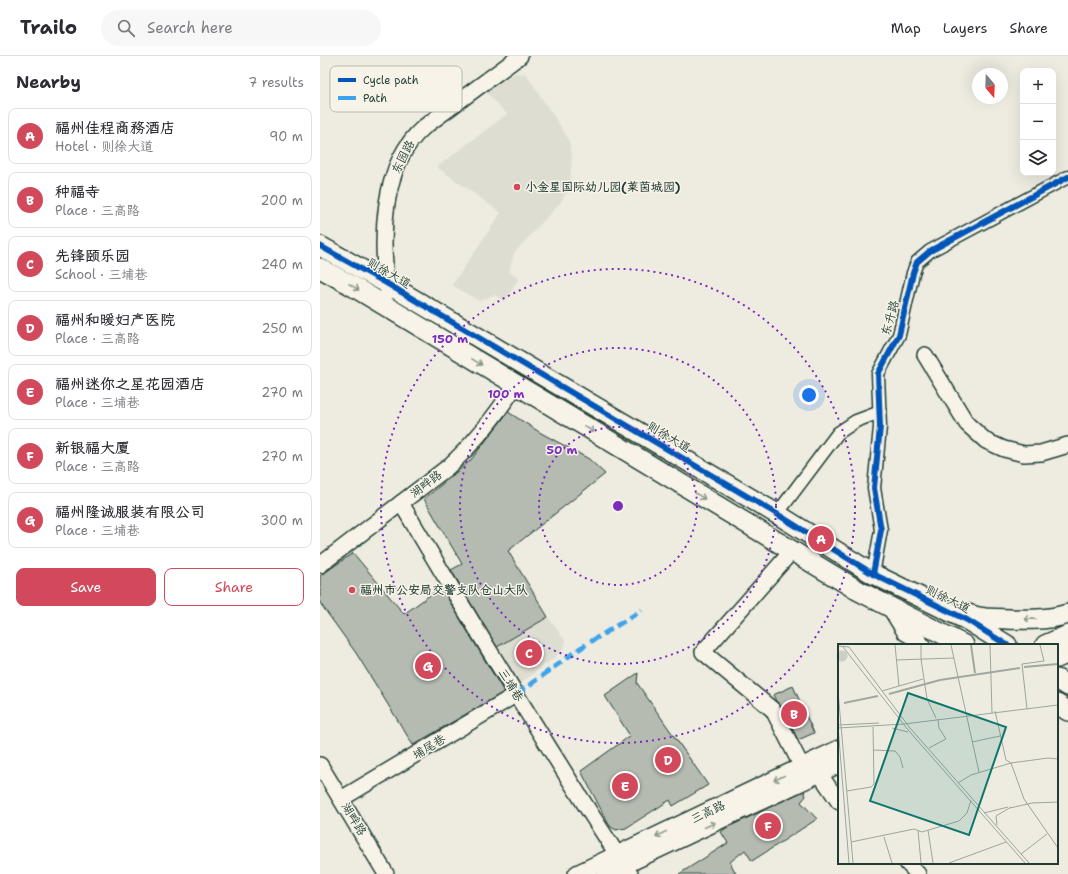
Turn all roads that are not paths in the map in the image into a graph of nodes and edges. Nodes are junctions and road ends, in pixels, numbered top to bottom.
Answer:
1 (520, 56) edge
2 (462, 99) edge
3 (444, 112) edge
4 (1068, 177) edge
5 (320, 246) edge
6 (320, 268) edge
7 (386, 283) junction
8 (390, 309) junction
9 (925, 355) dead end
10 (516, 385) junction
11 (880, 412) junction
12 (1068, 445) edge
13 (401, 503) junction
14 (777, 514) junction
15 (792, 551) junction
16 (320, 565) edge
17 (873, 574) junction
18 (909, 591) junction
19 (890, 606) junction
20 (1068, 614) edge
21 (1068, 635) edge
22 (920, 644) edge
23 (962, 644) edge
24 (1005, 644) edge
25 (1047, 644) edge
26 (1068, 653) edge
27 (1058, 658) edge
28 (1058, 679) edge
29 (1068, 686) edge
30 (516, 694) junction
31 (1058, 705) edge
32 (1068, 711) edge
33 (838, 749) edge
34 (838, 764) edge
35 (320, 765) edge
36 (802, 767) junction
37 (819, 773) junction
38 (341, 799) junction
39 (838, 801) edge
40 (908, 864) edge
41 (624, 865) edge
42 (386, 874) edge
43 (577, 874) edge
44 (605, 874) edge
45 (918, 874) edge

1 - 2 street, 东园路
3 - 7 street, 东园路
4 - 11 street, 东升路
5 - 7 main road, 则徐大道
6 -> 8 main road
7 - 8 street, 东园路
7 - 14 main road, 则徐大道
8 -> 10 main road
9 - 12 street
10 - 13 street, 湖畔路
10 -> 15 main road
11 - 14 street
11 - 17 street, 东升路
13 - 16 street, 湖畔路
13 - 30 street, 三埔巷
14 - 17 main road, 则徐大道
15 - 19 main road
15 - 36 street
17 - 18 main road, 则徐大道
20 -> 18 main road
18 - 24 main road, 则徐大道
19 - 22 main road
19 - 23 main road
21 - 25 main road
26 - 27 main road
28 - 29 main road
30 - 38 street, 埔尾巷
30 - 41 street, 三埔巷
31 - 32 main road
33 - 36 main road, 三高路
34 - 37 main road, 三高路
35 - 38 street, 湖畔路
36 -> 41 main road, 三高路
37 - 39 street
41 -> 37 main road, 三高路
38 - 42 street, 湖畔路
40 - 45 street
41 - 43 main road, 三高路
41 - 44 main road, 三高路

